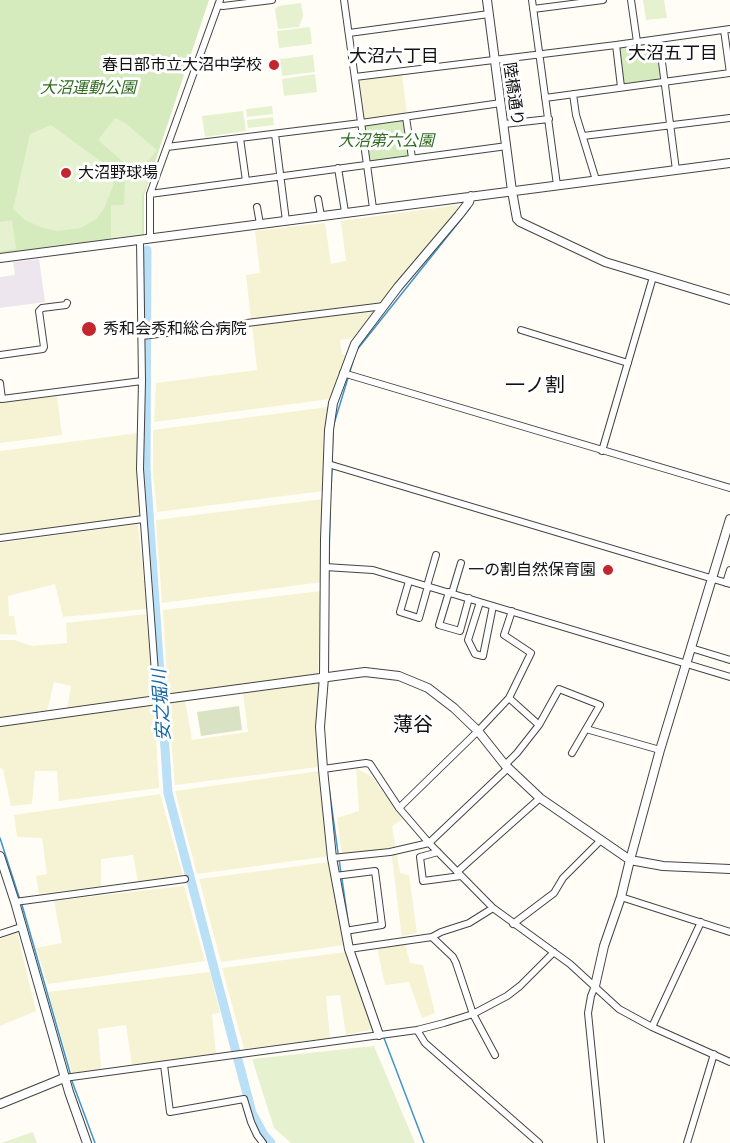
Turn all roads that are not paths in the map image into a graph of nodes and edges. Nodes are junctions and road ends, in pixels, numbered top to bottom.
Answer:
1 (272, 0) edge
2 (344, 0) edge
3 (487, 0) edge
4 (532, 0) edge
5 (603, 0) edge
6 (631, 0) edge
7 (219, 3) edge
8 (561, 3) edge
9 (533, 9) junction
10 (489, 14) junction
11 (727, 29) edge
12 (349, 33) junction
13 (659, 39) junction
14 (637, 42) junction
15 (616, 45) junction
16 (539, 54) junction
17 (495, 59) junction
18 (730, 73) edge
19 (355, 77) junction
20 (665, 82) junction
21 (621, 87) junction
22 (573, 94) junction
23 (545, 98) junction
24 (501, 103) junction
25 (406, 117) junction
26 (730, 118) edge
27 (549, 119) junction
28 (361, 123) junction
29 (504, 124) junction
30 (671, 126) junction
31 (275, 134) junction
32 (583, 136) junction
33 (240, 138) junction
34 (507, 146) junction
35 (167, 147) junction
36 (412, 158) junction
37 (730, 163) edge
38 (366, 165) junction
39 (338, 168) junction
40 (676, 170) junction
41 (280, 177) junction
42 (596, 180) junction
43 (246, 181) junction
44 (557, 185) junction
45 (512, 191) junction
46 (150, 194) junction
47 (471, 196) junction
48 (318, 199) dead end
49 (257, 207) dead end
50 (373, 208) junction
51 (345, 212) junction
52 (321, 216) junction
53 (286, 221) junction
54 (260, 224) junction
55 (150, 238) junction
56 (140, 240) junction
57 (0, 258) edge
58 (653, 277) junction
59 (730, 300) edge
60 (67, 303) dead end
61 (384, 306) junction
62 (521, 330) dead end
63 (142, 336) junction
64 (0, 355) edge
65 (628, 363) junction
66 (343, 373) junction
67 (142, 381) junction
68 (0, 383) edge
69 (602, 451) junction
70 (328, 464) junction
71 (730, 488) edge
72 (143, 519) junction
73 (730, 519) edge
74 (0, 538) edge
75 (436, 555) dead end
76 (460, 563) dead end
77 (325, 567) junction
78 (730, 570) edge
79 (712, 579) junction
80 (409, 581) junction
81 (728, 583) edge
82 (427, 586) junction
83 (451, 593) junction
84 (469, 598) junction
85 (480, 602) junction
86 (493, 606) junction
87 (512, 611) junction
88 (691, 648) junction
89 (730, 660) edge
90 (686, 664) junction
91 (324, 677) junction
92 (730, 678) edge
93 (509, 698) junction
94 (157, 699) junction
95 (0, 722) edge
96 (539, 725) junction
97 (586, 729) junction
98 (478, 731) junction
99 (660, 750) junction
100 (572, 753) dead end
101 (506, 767) junction
102 (323, 769) junction
103 (540, 798) junction
104 (399, 808) junction
105 (601, 840) junction
106 (429, 843) junction
107 (438, 852) junction
108 (0, 856) edge
109 (332, 858) junction
110 (630, 860) junction
111 (730, 869) edge
112 (459, 874) junction
113 (335, 876) junction
114 (185, 879) dead end
115 (621, 897) junction
116 (19, 902) junction
117 (493, 908) junction
118 (701, 922) junction
119 (513, 924) junction
120 (21, 927) junction
121 (345, 931) junction
122 (730, 932) edge
123 (0, 934) edge
124 (432, 937) junction
125 (349, 949) junction
126 (554, 952) junction
127 (595, 987) junction
128 (474, 1014) junction
129 (652, 1027) junction
130 (417, 1030) junction
131 (382, 1035) junction
132 (714, 1054) junction
133 (495, 1055) dead end
134 (730, 1062) edge
135 (164, 1065) junction
136 (69, 1078) junction
137 (0, 1104) edge
138 (87, 1143) edge
139 (262, 1143) edge
140 (539, 1143) edge
141 (601, 1143) edge
142 (687, 1143) edge

1 - 7 street
2 - 12 street
3 - 10 street, 陸橋通り
4 - 9 street
5 - 8 street
6 - 14 street
7 - 35 street
8 - 9 street
9 - 16 street
10 - 12 street
10 - 17 street, 陸橋通り
11 - 13 street
11 - 18 street
12 - 19 street
13 - 14 street
13 - 20 street
14 - 15 street
15 - 16 street
15 - 21 street
16 - 17 street
16 - 23 street
17 - 19 street
17 - 24 street, 陸橋通り
18 - 20 street
19 - 28 street
20 - 21 street
20 - 30 street
21 - 22 street
22 - 23 street
22 - 32 street
23 - 27 street
24 - 25 street
24 - 29 street, 陸橋通り
25 - 28 street
25 - 36 street
26 - 30 street
27 - 29 street
27 - 44 street
28 - 31 street
28 - 38 street
29 - 34 street, 陸橋通り
30 - 32 street
30 - 40 street
31 - 33 street
31 - 41 street
32 - 42 street
33 - 35 street
33 - 43 street
34 - 36 street
34 - 45 street, 陸橋通り
35 - 46 street
36 - 38 street
37 - 40 street
38 - 39 street
38 - 50 street
39 - 41 street
39 - 51 street
40 - 42 street
41 - 43 street
41 - 53 street
42 - 44 street
43 - 46 street
44 - 45 street
45 - 47 street
45 - 58 street, 陸橋通り
46 - 55 street
47 - 50 street
47 - 61 street
48 - 52 street
49 - 54 street
50 - 51 street
51 - 52 street
52 - 53 street
53 - 54 street
54 - 55 street
55 - 56 street
56 - 57 street
56 - 63 street
58 - 59 street
58 - 65 street
60 - 64 street
61 - 63 street
61 - 66 street
62 - 65 street
63 - 67 street
65 - 69 street
66 - 69 street
66 - 70 street
67 - 68 street
67 - 72 street
69 - 71 street
70 - 77 street
70 - 79 street
72 - 74 street
72 - 94 street
73 - 79 street
75 - 82 street
76 - 83 street
77 - 80 street
77 - 91 street
78 - 81 street
79 - 81 street
79 - 88 street
80 - 82 street
80 - 82 street
82 - 83 street
83 - 84 street
83 - 84 street
84 - 85 street
85 - 86 street
85 - 86 street
86 - 87 street
87 - 90 street
87 - 93 street
88 - 89 street
88 - 90 street
90 - 92 street
90 - 99 street
91 - 94 street
91 - 98 street
91 - 102 street
93 - 96 street
93 - 98 street
94 - 95 street
96 - 97 street
96 - 101 street
97 - 99 street
97 - 100 street
98 - 101 street
98 - 104 street
99 - 110 street
101 - 103 street
101 - 106 street
102 - 104 street
102 - 109 street
103 - 105 street
103 - 112 street
104 - 106 street
105 - 110 street
105 - 119 street
106 - 107 street
106 - 109 street
107 - 112 street
107 - 112 street
108 - 116 street
109 - 113 street
110 - 111 street
110 - 115 street
112 - 117 street
113 - 121 street
113 - 121 street
114 - 116 street
115 - 118 street
115 - 127 street
116 - 120 street
117 - 119 street
117 - 124 street
118 - 122 street
118 - 129 street
119 - 126 street
120 - 123 street
120 - 136 street
121 - 125 street
124 - 125 street
124 - 128 street
125 - 131 street
126 - 127 street
126 - 128 street
127 - 129 street
127 - 141 street
128 - 130 street
128 - 133 street
129 - 132 street
130 - 131 street
130 - 140 street
131 - 135 street
132 - 134 street
132 - 142 street
135 - 136 street
135 - 139 street
136 - 137 street
136 - 138 street

